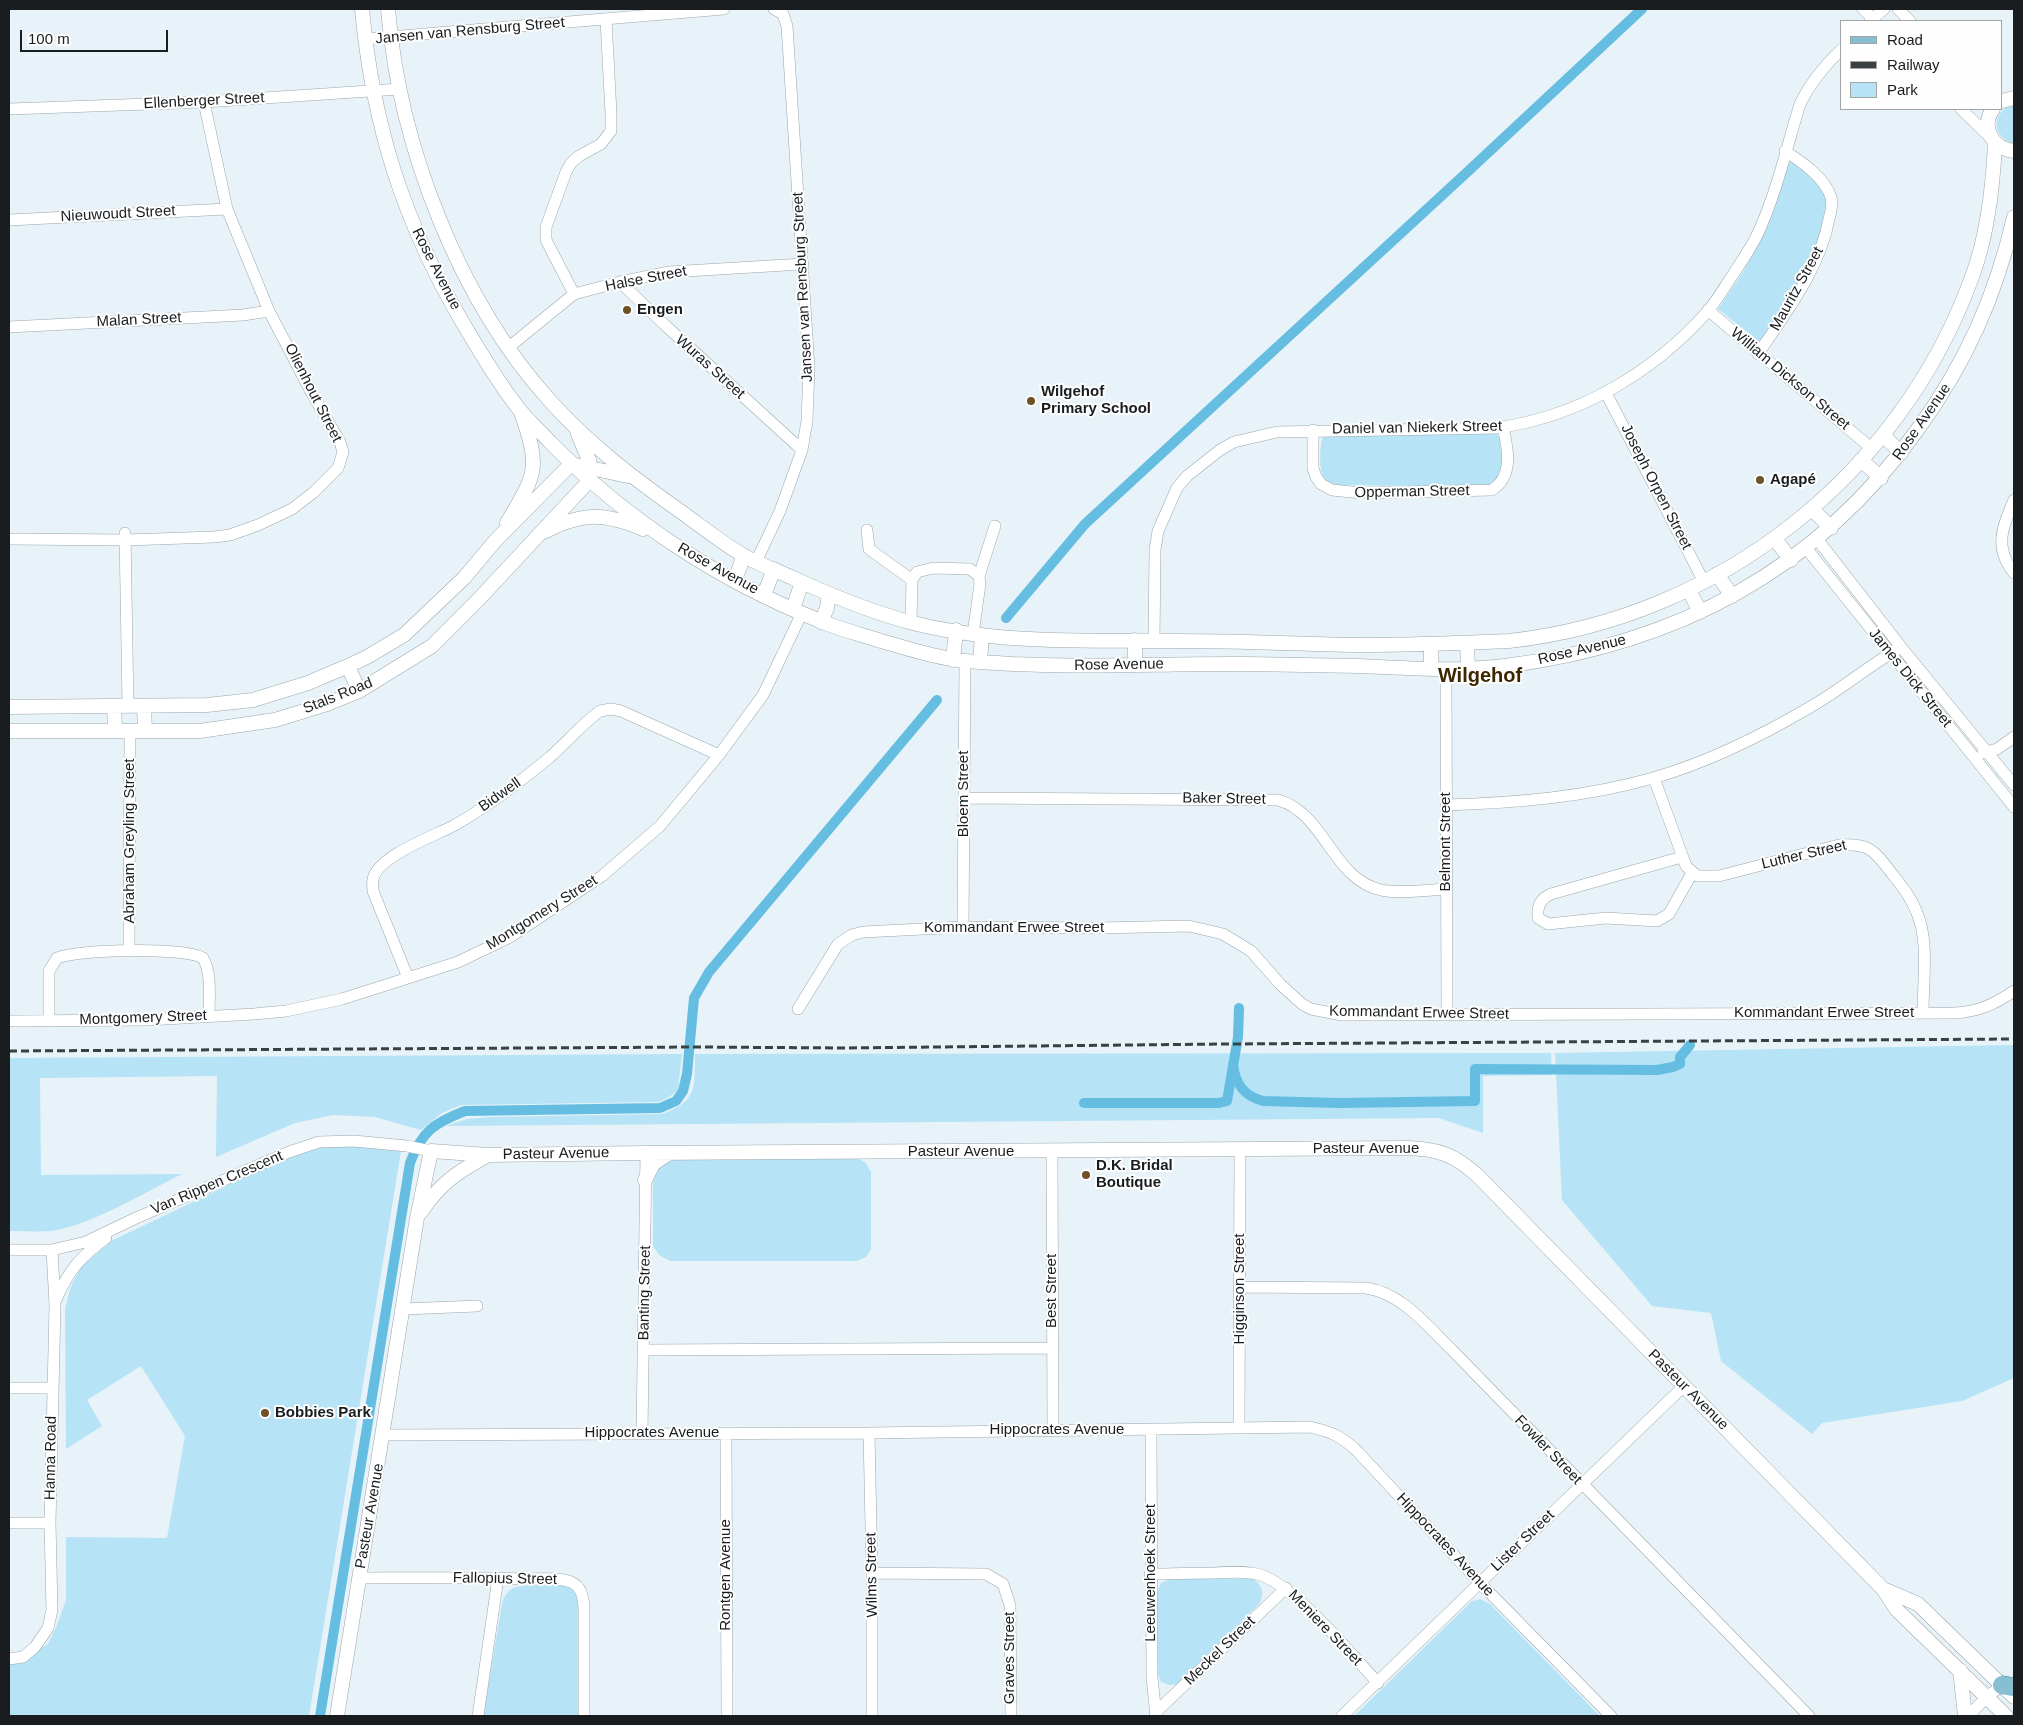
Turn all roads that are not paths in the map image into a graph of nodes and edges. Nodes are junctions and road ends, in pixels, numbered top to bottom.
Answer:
1 (362, 9) edge
2 (388, 9) edge
3 (724, 9) edge
4 (774, 9) edge
5 (1863, 9) edge
6 (1884, 9) edge
7 (1898, 9) edge
8 (606, 20) junction
9 (1872, 20) edge
10 (1874, 20) edge
11 (1909, 20) edge
12 (391, 36) junction
13 (365, 39) junction
14 (1840, 51) edge
15 (400, 89) junction
16 (373, 91) junction
17 (204, 102) junction
18 (9, 110) edge
19 (1962, 110) edge
20 (1992, 110) edge
21 (1993, 141) junction
22 (1785, 151) junction
23 (2014, 151) edge
24 (226, 209) junction
25 (2014, 217) edge
26 (9, 220) edge
27 (803, 264) junction
28 (620, 282) junction
29 (574, 294) junction
30 (1708, 310) junction
31 (269, 311) junction
32 (9, 327) edge
33 (509, 347) junction
34 (1758, 354) junction
35 (1606, 393) junction
36 (520, 411) junction
37 (574, 426) junction
38 (1503, 427) junction
39 (1312, 430) junction
40 (1883, 435) junction
41 (1871, 448) junction
42 (802, 450) junction
43 (1901, 453) junction
44 (1861, 460) junction
45 (571, 464) junction
46 (590, 474) junction
47 (631, 477) junction
48 (1881, 478) junction
49 (2014, 500) edge
50 (1812, 509) junction
51 (995, 526) dead end
52 (1831, 528) junction
53 (867, 530) dead end
54 (126, 536) junction
55 (536, 536) junction
56 (662, 537) junction
57 (9, 539) edge
58 (1818, 539) junction
59 (496, 540) junction
60 (1775, 540) junction
61 (1806, 548) junction
62 (750, 558) junction
63 (1791, 560) junction
64 (774, 570) junction
65 (2014, 573) edge
66 (1717, 574) junction
67 (978, 576) junction
68 (734, 580) junction
69 (912, 580) junction
70 (802, 582) junction
71 (1704, 582) junction
72 (1689, 590) junction
73 (829, 594) junction
74 (764, 595) junction
75 (1732, 596) junction
76 (798, 611) junction
77 (1700, 612) junction
78 (820, 622) junction
79 (911, 622) junction
80 (956, 630) junction
81 (978, 634) junction
82 (1134, 640) junction
83 (1154, 641) junction
84 (1170, 641) junction
85 (1467, 643) junction
86 (1430, 644) junction
87 (1901, 647) junction
88 (1889, 654) junction
89 (959, 660) junction
90 (980, 662) junction
91 (1170, 664) junction
92 (1135, 665) junction
93 (348, 666) junction
94 (1468, 669) junction
95 (1431, 670) junction
96 (1446, 670) junction
97 (359, 691) junction
98 (121, 706) junction
99 (144, 706) junction
100 (9, 707) edge
101 (9, 731) edge
102 (115, 731) junction
103 (130, 731) junction
104 (146, 731) junction
105 (2014, 737) edge
106 (1988, 753) junction
107 (1972, 754) junction
108 (719, 755) junction
109 (1654, 778) junction
110 (2014, 785) edge
111 (964, 798) junction
112 (1446, 805) junction
113 (2014, 807) edge
114 (1682, 857) junction
115 (1692, 873) junction
116 (1446, 889) junction
117 (963, 927) junction
118 (129, 951) junction
119 (408, 978) junction
120 (2014, 991) edge
121 (798, 1009) dead end
122 (1922, 1012) junction
123 (1447, 1014) junction
124 (209, 1016) junction
125 (49, 1020) junction
126 (9, 1021) edge
127 (1240, 1149) junction
128 (429, 1150) junction
129 (1052, 1152) junction
130 (646, 1153) junction
131 (670, 1153) junction
132 (488, 1155) junction
133 (645, 1180) junction
134 (136, 1218) junction
135 (418, 1218) junction
136 (9, 1250) edge
137 (52, 1250) junction
138 (1240, 1287) junction
139 (54, 1305) junction
140 (477, 1306) dead end
141 (404, 1309) junction
142 (1052, 1348) junction
143 (645, 1350) junction
144 (1684, 1386) junction
145 (9, 1388) edge
146 (52, 1388) junction
147 (1239, 1428) junction
148 (1053, 1430) junction
149 (1150, 1430) junction
150 (642, 1433) junction
151 (869, 1433) junction
152 (726, 1434) junction
153 (384, 1435) junction
154 (1582, 1484) junction
155 (9, 1523) edge
156 (50, 1523) junction
157 (872, 1573) junction
158 (1150, 1574) junction
159 (360, 1578) junction
160 (498, 1578) junction
161 (1480, 1583) junction
162 (1286, 1588) junction
163 (1883, 1589) junction
164 (9, 1659) edge
165 (1960, 1670) junction
166 (1378, 1682) junction
167 (2010, 1690) edge
168 (1987, 1697) junction
169 (1155, 1715) edge
170 (337, 1716) edge
171 (478, 1716) edge
172 (584, 1716) edge
173 (727, 1716) edge
174 (872, 1716) edge
175 (1011, 1716) edge
176 (1342, 1716) edge
177 (1611, 1716) edge
178 (1809, 1716) edge
179 (1966, 1716) edge
180 (2006, 1716) edge

1 - 13 street, Rose Avenue
2 - 12 street, Rose Avenue
3 - 8 street, Jansen van Rensburg Street
4 - 27 street, Jansen van Rensburg Street
5 - 9 street
6 - 10 street
7 - 11 street
8 - 12 street, Jansen van Rensburg Street
8 - 29 street
12 - 13 street, Jansen van Rensburg Street
12 - 15 street, Rose Avenue
13 - 16 street, Rose Avenue
14 - 22 street, Daniel van Niekerk Street
15 - 16 street, Ellenberger Street
15 - 33 street, Rose Avenue
16 - 17 street, Ellenberger Street
16 - 36 street, Rose Avenue
17 - 18 street, Ellenberger Street
17 - 24 street, Olienhout Street
19 - 21 street
20 - 21 street, Rose Avenue
21 - 23 street
21 - 40 street, Rose Avenue
22 - 30 street, Daniel van Niekerk Street
22 - 34 street, Mauritz Street
24 - 26 street, Nieuwoudt Street
24 - 31 street, Olienhout Street
25 - 43 street, Rose Avenue
27 - 28 street, Halse Street
27 - 42 street, Jansen van Rensburg Street
28 - 29 street, Halse Street
28 - 42 street, Wuras Street
29 - 33 street, Halse Street
30 - 34 street, William Dickson Street
30 - 35 street, Daniel van Niekerk Street
31 - 32 street, Malan Street
31 - 54 street, Olienhout Street
33 - 37 street, Rose Avenue
34 - 41 street, William Dickson Street
35 - 38 street, Daniel van Niekerk Street
35 - 71 street, Joseph Orpen Street
36 - 45 street, Rose Avenue
36 - 59 street
37 - 46 street
37 - 47 street, Rose Avenue
38 - 39 street, Daniel van Niekerk Street
38 - 39 street, Opperman Street
39 - 83 street, Daniel van Niekerk Street
40 - 41 street, Rose Avenue
40 - 43 street
41 - 44 street, Rose Avenue
42 - 62 street, Jansen van Rensburg Street
43 - 48 street, Rose Avenue
44 - 48 street
44 - 50 street, Rose Avenue
45 - 46 street, Rose Avenue
45 - 59 street, Stals Road
46 - 47 street
46 - 55 street, Stals Road
46 - 56 street, Rose Avenue
47 - 62 street, Rose Avenue
48 - 52 street, Rose Avenue
49 - 65 street
50 - 52 street
50 - 60 street, Rose Avenue
51 - 67 street
52 - 58 street, Rose Avenue
53 - 69 street
54 - 57 street, Olienhout Street
54 - 98 street
55 - 56 street
55 - 97 street, Stals Road
56 - 68 street, Rose Avenue
58 - 61 street, Rose Avenue
58 - 87 street, James Dick Street
59 - 93 street, Stals Road
60 - 63 street
60 - 66 street, Rose Avenue
61 - 63 street, Rose Avenue
61 - 88 street, James Dick Street
62 - 64 street, Rose Avenue
62 - 68 street
63 - 75 street, Rose Avenue
64 - 70 street, Rose Avenue
64 - 74 street
66 - 71 street, Rose Avenue
66 - 75 street
67 - 69 street
67 - 81 street
68 - 74 street, Rose Avenue
69 - 79 street
70 - 73 street, Rose Avenue
70 - 76 street
71 - 72 street, Rose Avenue
72 - 77 street
72 - 85 street, Rose Avenue
73 - 78 street
73 - 79 street, Rose Avenue
74 - 76 street, Rose Avenue
75 - 77 street, Rose Avenue
76 - 78 street, Rose Avenue
76 - 108 street, Montgomery Street
77 - 94 street, Rose Avenue
78 - 89 street, Rose Avenue
79 - 80 street, Rose Avenue
80 - 81 street, Rose Avenue
80 - 89 street
81 - 82 street, Rose Avenue
81 - 90 street
82 - 83 street, Rose Avenue
82 - 92 street
83 - 84 street, Rose Avenue
84 - 86 street, Rose Avenue
84 - 91 street
85 - 86 street, Rose Avenue
85 - 94 street
86 - 95 street
87 - 88 street
87 - 106 street, James Dick Street
88 - 107 street, James Dick Street
88 - 109 street
89 - 90 street, Rose Avenue
89 - 111 street, Bloem Street
90 - 92 street, Rose Avenue
91 - 92 street, Rose Avenue
91 - 95 street, Rose Avenue
93 - 97 street
93 - 99 street, Stals Road
94 - 96 street, Rose Avenue
95 - 96 street, Rose Avenue
96 - 112 street, Belmont Street
97 - 104 street, Stals Road
98 - 99 street, Stals Road
98 - 100 street, Stals Road
98 - 102 street
99 - 104 street
101 - 102 street, Stals Road
102 - 103 street, Stals Road
103 - 104 street, Stals Road
103 - 118 street, Abraham Greyling Street
105 - 106 street
106 - 107 street
106 - 110 street, James Dick Street
107 - 113 street, James Dick Street
108 - 119 street, Montgomery Street
108 - 119 street, Bidwell
109 - 112 street
109 - 114 street
111 - 116 street, Baker Street
111 - 117 street, Bloem Street
112 - 116 street, Belmont Street
114 - 115 street
114 - 115 street
115 - 122 street, Luther Street
116 - 123 street, Belmont Street
117 - 121 street, Kommandant Erwee Street
117 - 123 street, Kommandant Erwee Street
118 - 124 street
118 - 125 street
119 - 124 street, Montgomery Street
120 - 122 street, Kommandant Erwee Street
122 - 123 street, Kommandant Erwee Street
124 - 125 street, Montgomery Street
125 - 126 street, Montgomery Street
127 - 129 street, Pasteur Avenue
127 - 138 street, Higginson Street
127 - 144 street, Pasteur Avenue
128 - 132 street, Pasteur Avenue
128 - 134 street, Van Rippen Crescent
128 - 135 street, Pasteur Avenue
129 - 131 street, Pasteur Avenue
129 - 142 street, Best Street
130 - 131 street, Pasteur Avenue
130 - 132 street, Pasteur Avenue
130 - 133 street, Banting Street
131 - 133 street
132 - 135 street
133 - 143 street, Banting Street
134 - 137 street, Van Rippen Crescent
134 - 139 street
135 - 141 street, Pasteur Avenue
136 - 137 street, Van Rippen Crescent
137 - 139 street, Hanna Road
138 - 147 street, Higginson Street
138 - 154 street, Fowler Street
139 - 146 street, Hanna Road
140 - 141 street
141 - 153 street, Pasteur Avenue
142 - 143 street
142 - 148 street, Best Street
143 - 150 street, Banting Street
144 - 154 street, Lister Street
144 - 163 street, Pasteur Avenue
145 - 146 street
146 - 156 street, Hanna Road
147 - 149 street, Hippocrates Avenue
147 - 161 street, Hippocrates Avenue
148 - 149 street, Hippocrates Avenue
148 - 151 street, Hippocrates Avenue
149 - 158 street, Leeuwenhoek Street
150 - 152 street, Hippocrates Avenue
150 - 153 street, Hippocrates Avenue
151 - 152 street, Hippocrates Avenue
151 - 157 street, Wilms Street
152 - 173 street, Rontgen Avenue
153 - 159 street, Pasteur Avenue
154 - 161 street, Lister Street
154 - 178 street, Fowler Street
155 - 156 street
156 - 164 street, Hanna Road
157 - 174 street, Wilms Street
157 - 175 street, Graves Street
158 - 162 street, Meniere Street
158 - 169 street, Leeuwenhoek Street
159 - 160 street, Fallopius Street
159 - 170 street, Pasteur Avenue
160 - 171 street
160 - 172 street, Fallopius Street
161 - 166 street, Lister Street
161 - 177 street, Hippocrates Avenue
162 - 166 street, Meniere Street
162 - 169 street, Meckel Street
163 - 165 street, Pasteur Avenue
163 - 167 street, Pasteur Avenue
165 - 168 street, Pasteur Avenue
165 - 179 street
166 - 176 street, Lister Street
167 - 168 street
168 - 179 street
168 - 180 street, Pasteur Avenue

